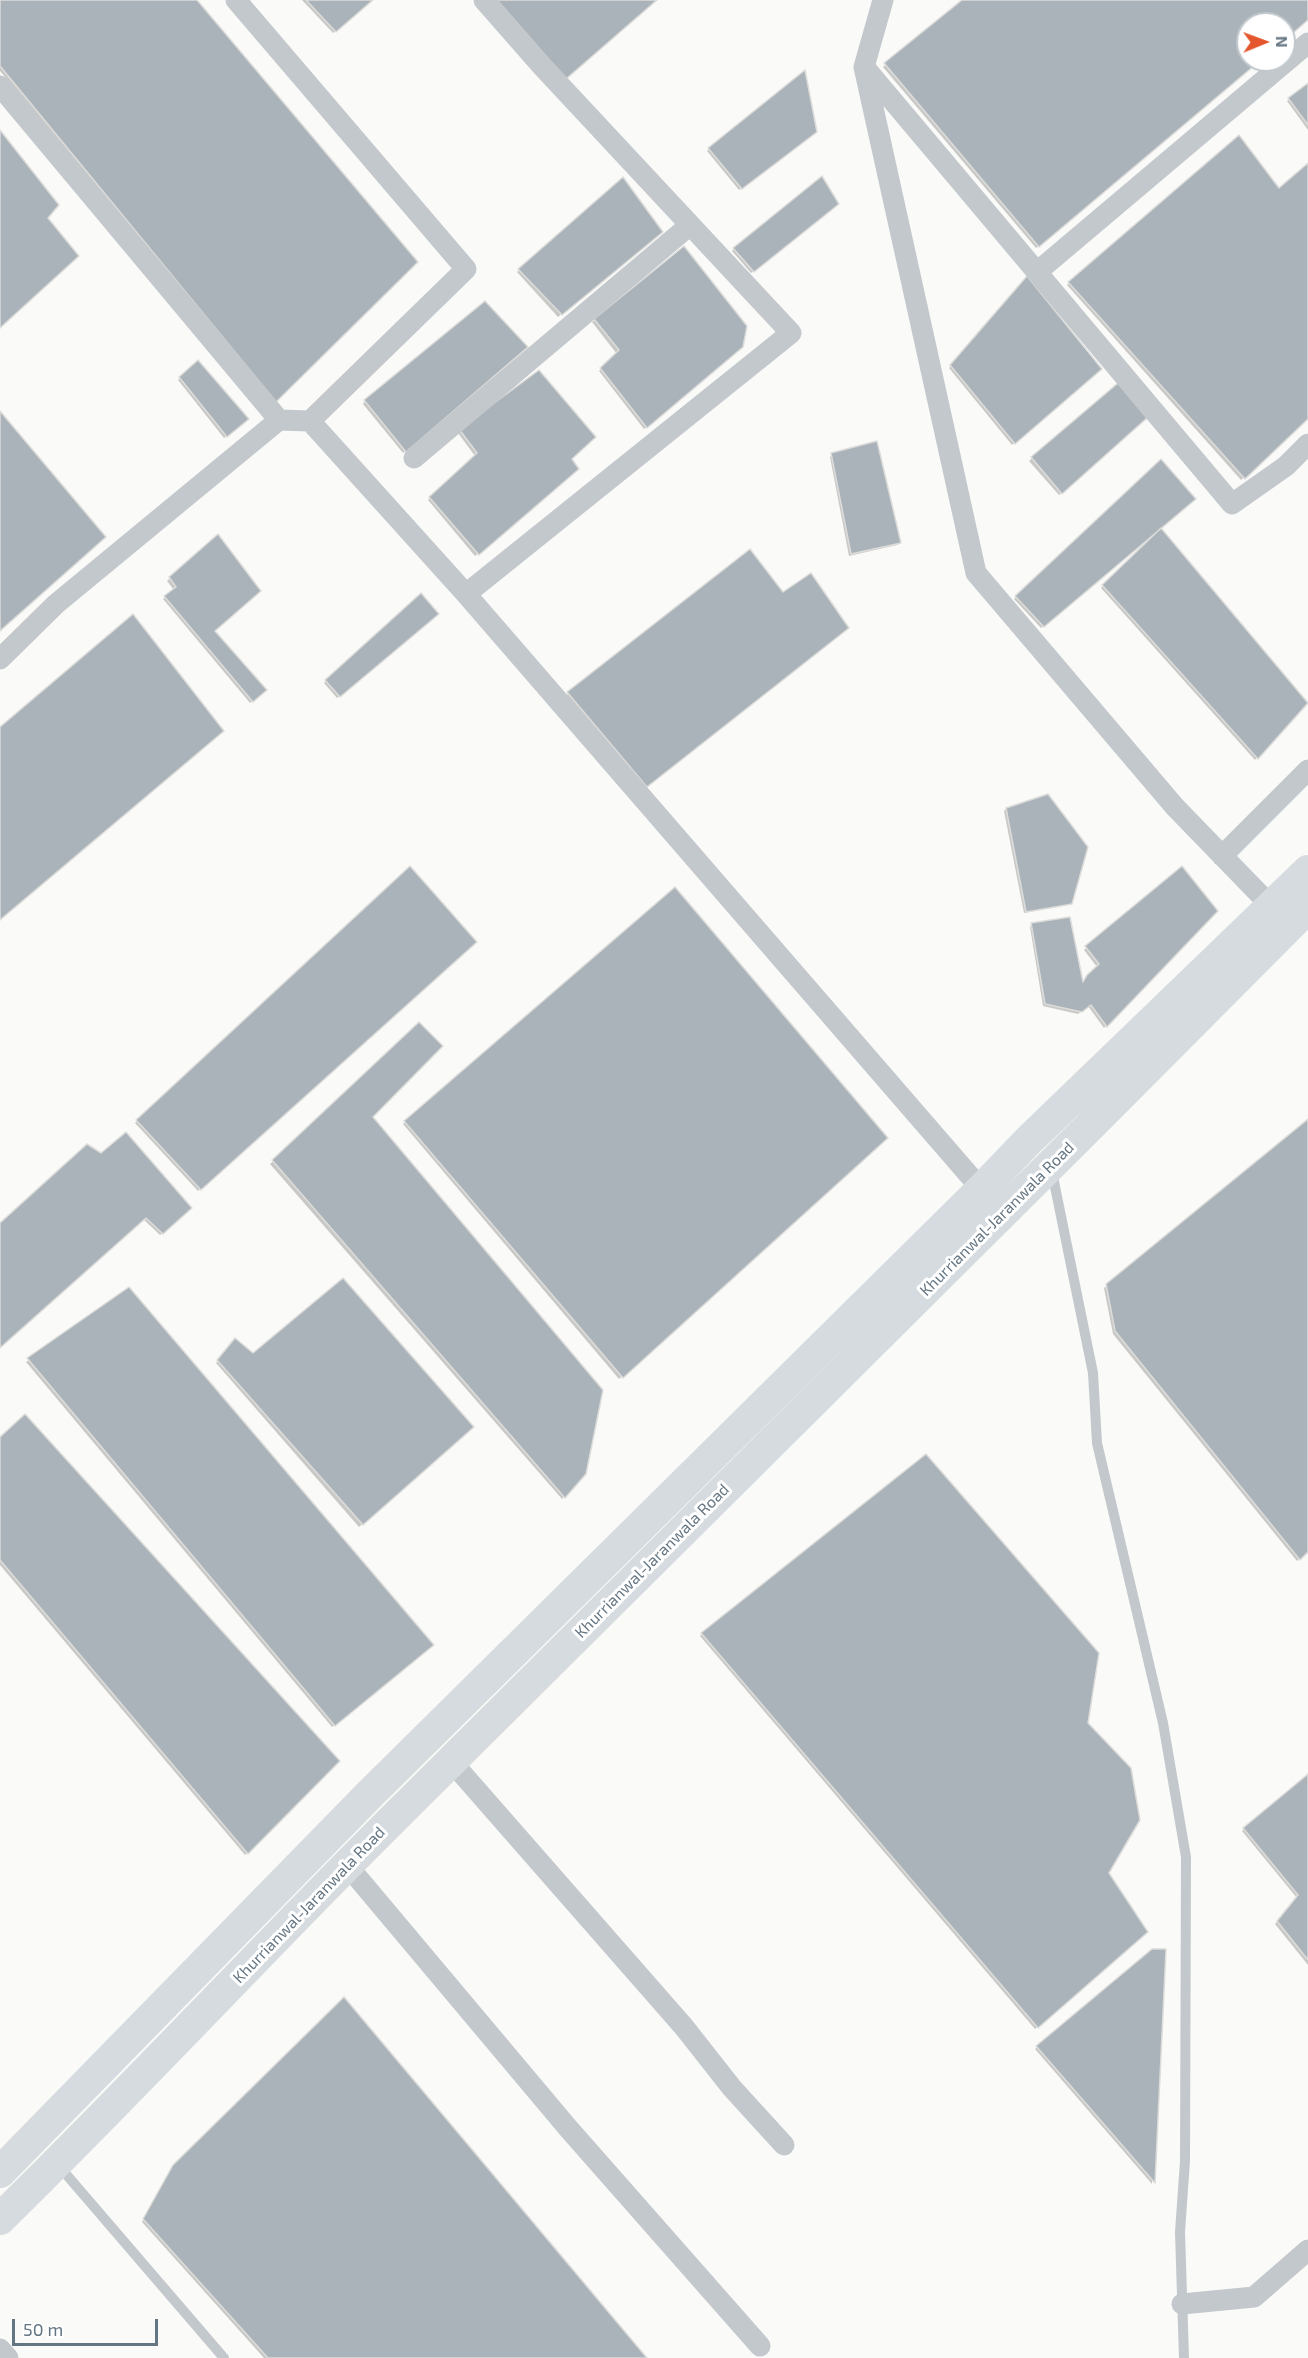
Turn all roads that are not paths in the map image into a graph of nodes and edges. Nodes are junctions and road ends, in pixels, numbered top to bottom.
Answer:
1 (236, 0) edge
2 (484, 0) edge
3 (882, 0) edge
4 (1308, 43) edge
5 (864, 67) junction
6 (0, 86) edge
7 (690, 225) junction
8 (1037, 272) junction
9 (279, 420) junction
10 (310, 421) junction
11 (1308, 444) edge
12 (414, 458) dead end
13 (466, 594) junction
14 (0, 659) edge
15 (1308, 770) edge
16 (1222, 856) junction
17 (1308, 871) edge
18 (1272, 907) junction
19 (1308, 907) edge
20 (1050, 1166) junction
21 (981, 1190) junction
22 (1004, 1212) junction
23 (451, 1761) junction
24 (347, 1865) junction
25 (784, 2145) dead end
26 (57, 2163) junction
27 (0, 2172) edge
28 (0, 2219) edge
29 (1308, 2250) edge
30 (1182, 2304) junction
31 (760, 2346) dead end
32 (0, 2349) edge
33 (8, 2358) edge
34 (224, 2358) edge
35 (1184, 2358) edge

1 - 10 street
2 - 7 street
3 - 5 street
4 - 8 street
5 - 8 street
5 - 16 street
6 - 9 street
7 - 12 street
7 - 13 street
8 - 11 street
9 - 10 street
9 - 14 street
10 - 13 street
13 - 21 street
15 - 16 street
16 - 18 street
17 - 18 main road, Khurrianwal-Jaranwala Road
18 - 21 main road, Khurrianwal-Jaranwala Road
19 - 20 main road, Khurrianwal-Jaranwala Road
20 - 22 main road, Khurrianwal-Jaranwala Road
20 - 30 lane
21 - 22 street
21 - 27 main road, Khurrianwal-Jaranwala Road
22 - 23 main road, Khurrianwal-Jaranwala Road
23 - 24 main road, Khurrianwal-Jaranwala Road
23 - 25 street
24 - 26 main road, Khurrianwal-Jaranwala Road
24 - 31 street
26 - 28 main road, Khurrianwal-Jaranwala Road
26 - 34 lane
29 - 30 street
30 - 35 lane
32 - 33 street

